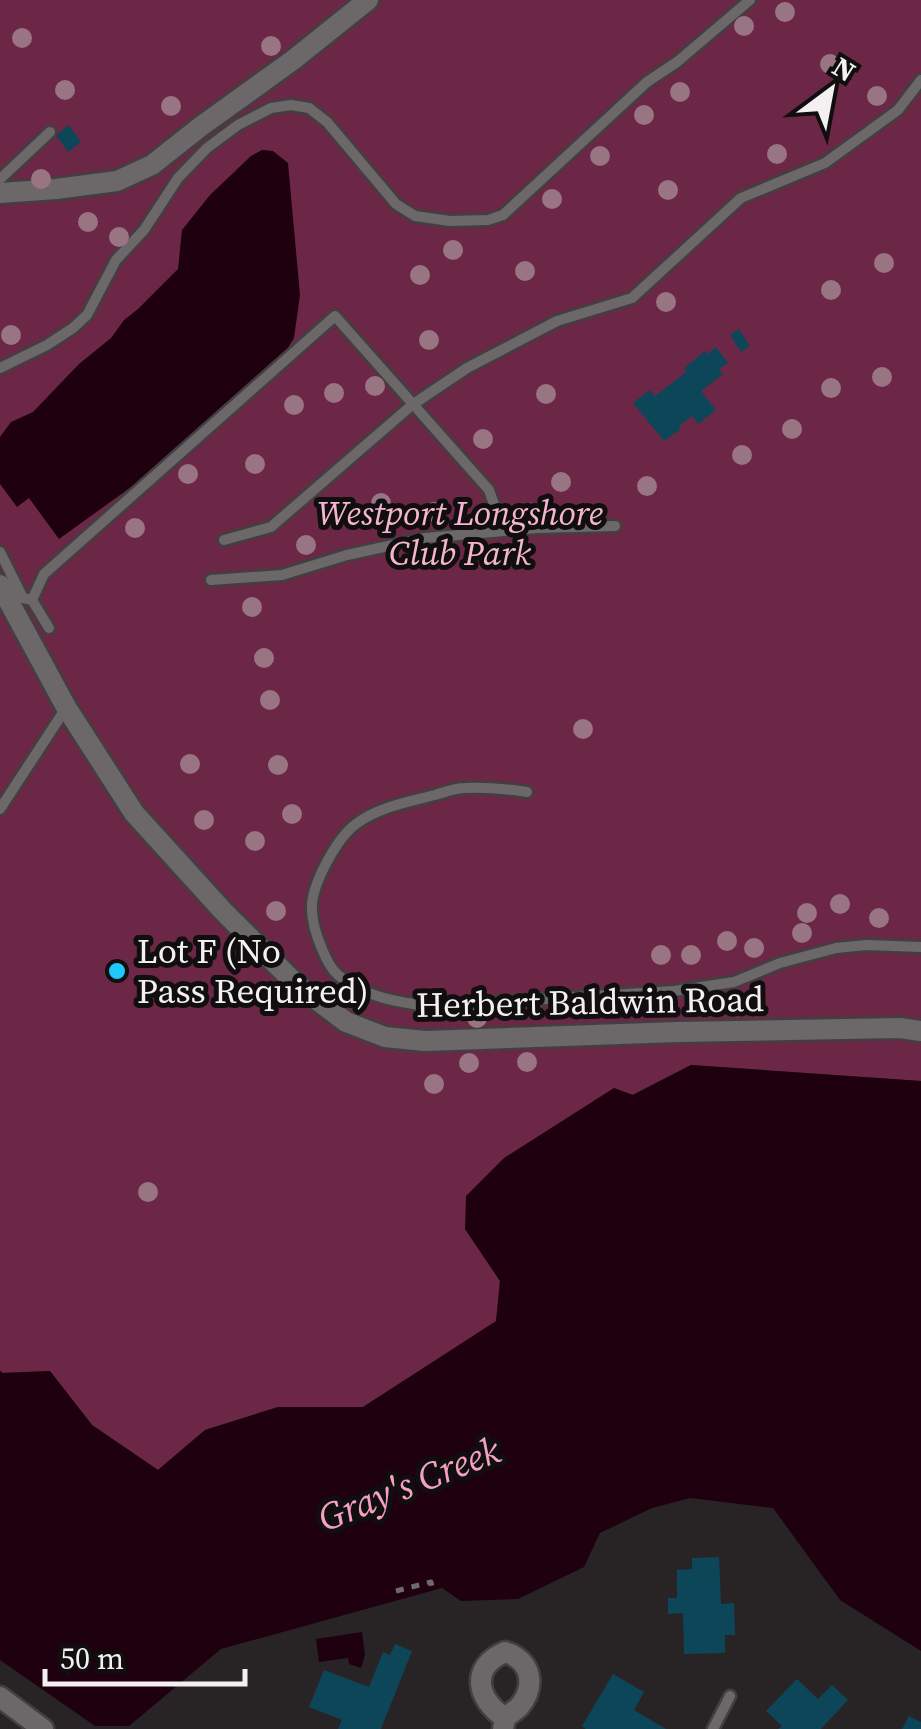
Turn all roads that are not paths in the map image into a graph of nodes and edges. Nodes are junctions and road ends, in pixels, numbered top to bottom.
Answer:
1 (368, 0) edge
2 (750, 0) edge
3 (921, 80) edge
4 (50, 132) dead end
5 (0, 178) edge
6 (0, 193) edge
7 (0, 368) edge
8 (412, 404) junction
9 (615, 526) dead end
10 (503, 530) junction
11 (224, 540) dead end
12 (0, 552) edge
13 (211, 580) dead end
14 (0, 585) edge
15 (32, 600) junction
16 (48, 628) dead end
17 (66, 707) junction
18 (527, 792) dead end
19 (0, 809) edge
20 (921, 946) edge
21 (921, 1031) edge
22 (730, 1696) dead end
23 (0, 1697) edge
24 (44, 1729) edge
25 (713, 1729) edge

1 - 6 street
2 - 7 lane
3 - 8 lane
4 - 5 lane
8 - 10 lane
8 - 11 lane
8 - 15 lane
9 - 10 lane
10 - 13 lane
12 - 15 lane
14 - 17 street, Herbert Baldwin Road
15 - 16 lane
17 - 19 lane
17 - 21 street, Herbert Baldwin Road
18 - 20 lane
22 - 25 lane
23 - 24 street

